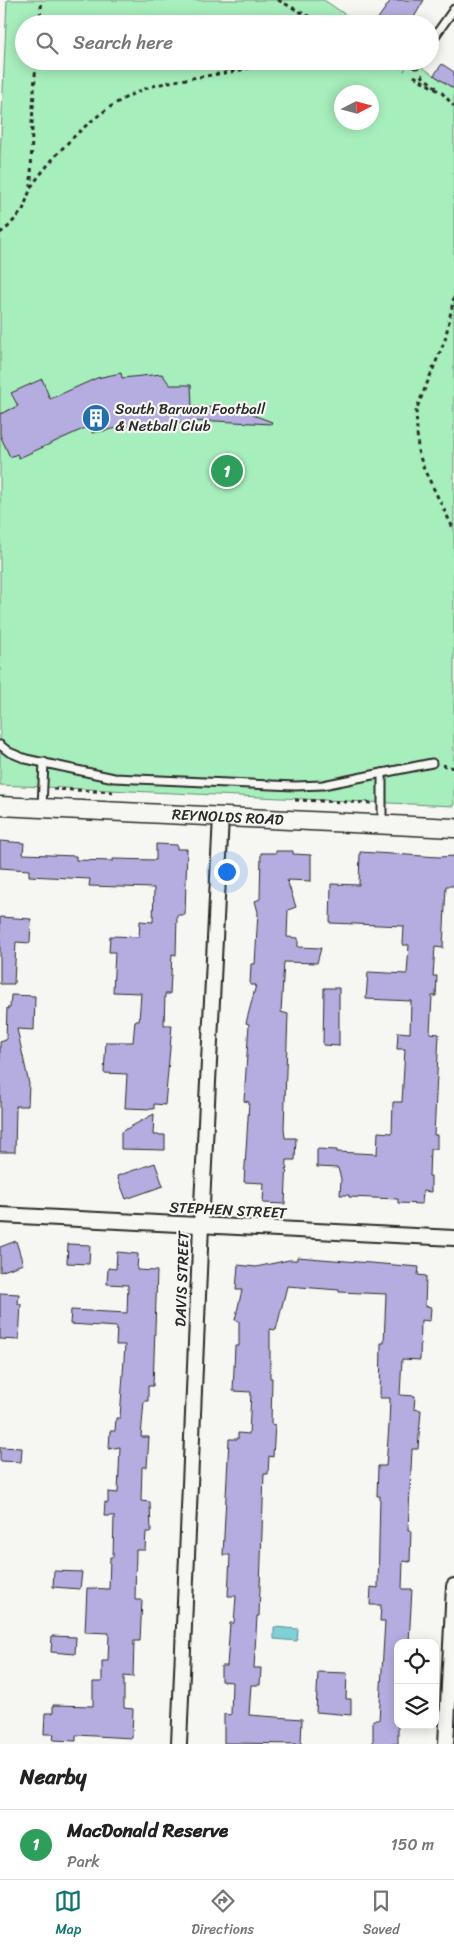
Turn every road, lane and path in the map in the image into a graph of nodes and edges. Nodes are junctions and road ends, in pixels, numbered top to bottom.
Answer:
1 (42, 0) edge
2 (278, 0) edge
3 (454, 9) edge
4 (40, 15) edge
5 (306, 15) edge
6 (439, 30) edge
7 (35, 70) edge
8 (242, 70) edge
9 (405, 70) edge
10 (420, 70) edge
11 (442, 93) junction
12 (454, 106) edge
13 (32, 187) junction
14 (0, 233) edge
15 (454, 297) edge
16 (454, 530) edge
17 (0, 746) edge
18 (44, 762) junction
19 (432, 763) dead end
20 (382, 773) junction
21 (0, 806) edge
22 (42, 808) junction
23 (221, 816) junction
24 (382, 824) junction
25 (454, 828) edge
26 (0, 1215) edge
27 (201, 1225) junction
28 (454, 1238) edge
29 (454, 1586) edge
30 (179, 1744) edge
31 (446, 1744) edge

1 - 4 path
2 - 5 path
3 - 6 lane
7 - 13 path
8 - 13 path
9 - 11 path
10 - 11 path
11 - 12 path
13 - 14 path
15 - 16 path
17 - 18 lane
18 - 20 lane
18 - 22 lane
19 - 20 lane
20 - 24 lane
21 - 22 street, REYNOLDS ROAD
22 - 23 street, REYNOLDS ROAD
23 - 24 street, REYNOLDS ROAD
23 - 27 street, DAVIS STREET
24 - 25 street, REYNOLDS ROAD
26 - 27 street, STEPHEN STREET
27 - 28 street, STEPHEN STREET
27 - 30 street, DAVIS STREET
29 - 31 street

